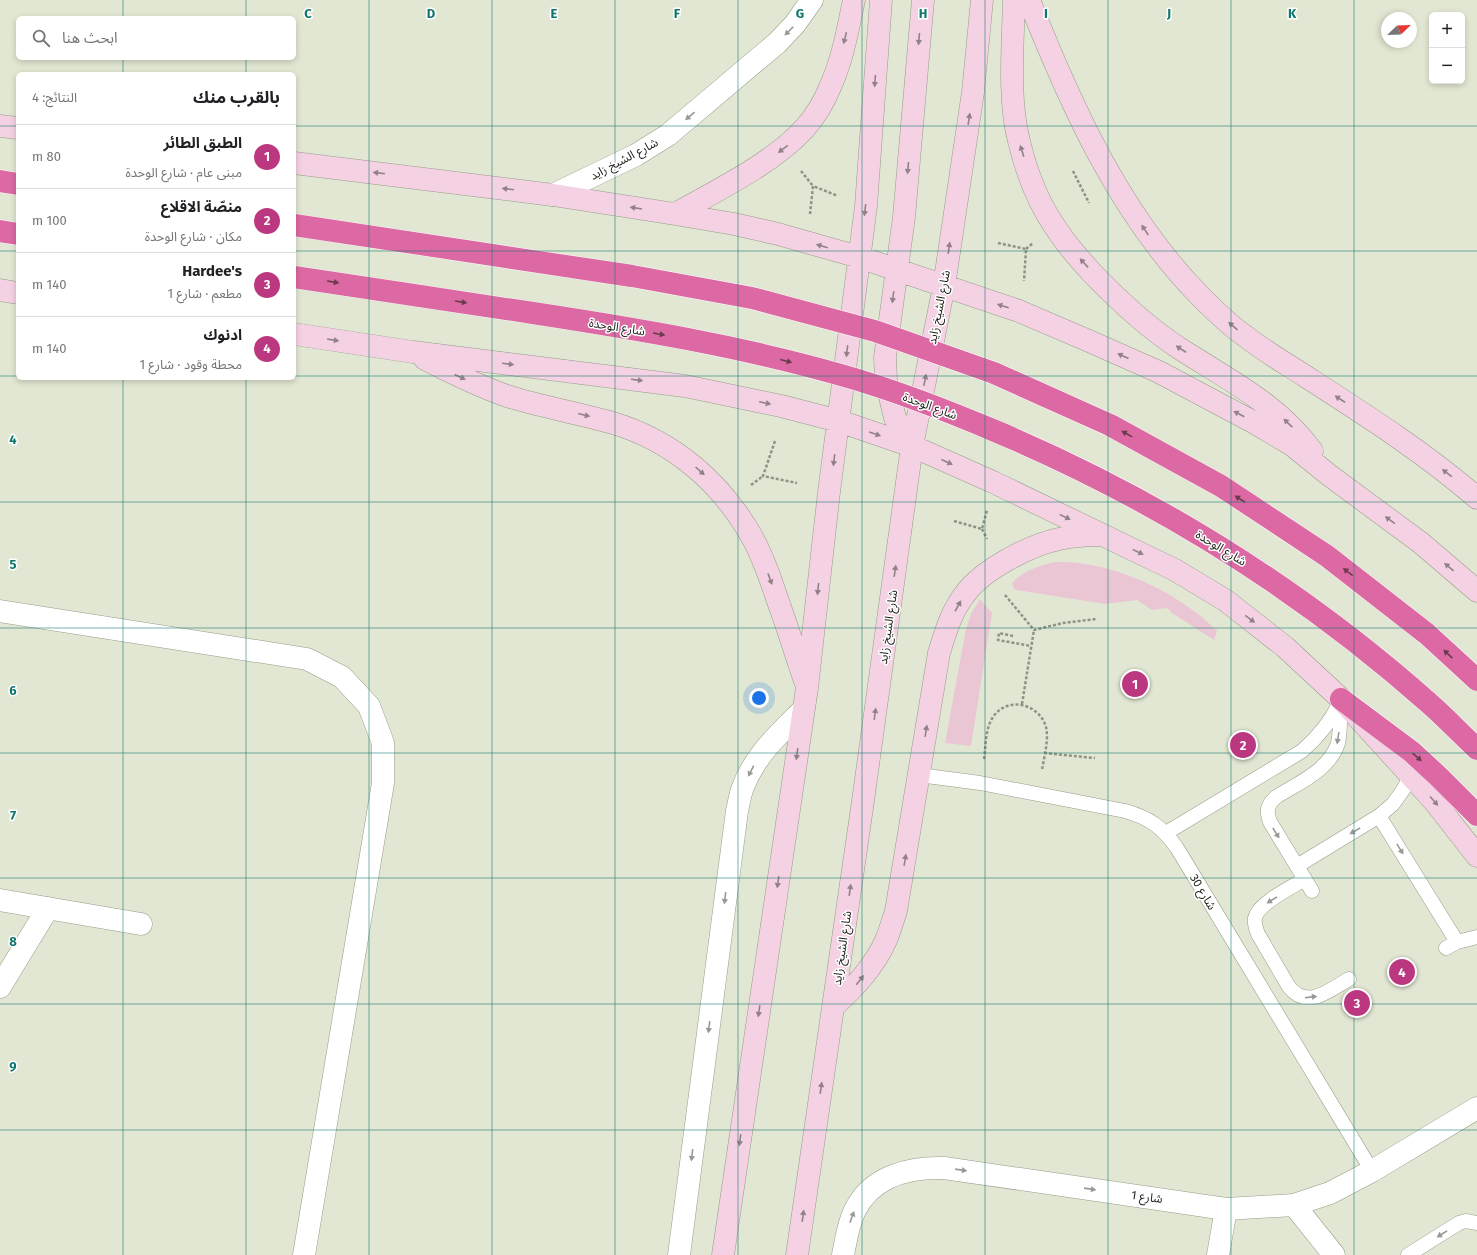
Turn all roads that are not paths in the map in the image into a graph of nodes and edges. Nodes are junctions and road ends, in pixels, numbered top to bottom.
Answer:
1 (812, 0) edge
2 (854, 0) edge
3 (881, 0) edge
4 (923, 0) edge
5 (982, 0) edge
6 (1014, 0) edge
7 (1029, 0) edge
8 (0, 126) edge
9 (16, 128) edge
10 (296, 163) edge
11 (0, 181) edge
12 (16, 184) edge
13 (552, 195) junction
14 (675, 214) junction
15 (296, 225) edge
16 (0, 231) edge
17 (16, 234) edge
18 (859, 257) junction
19 (897, 269) junction
20 (296, 276) edge
21 (944, 286) junction
22 (0, 290) edge
23 (16, 292) edge
24 (296, 334) edge
25 (414, 352) junction
26 (838, 421) junction
27 (912, 446) junction
28 (1329, 475) junction
29 (1477, 498) edge
30 (1103, 535) junction
31 (1477, 591) edge
32 (0, 611) edge
33 (1477, 680) edge
34 (807, 688) junction
35 (1342, 700) junction
36 (803, 710) junction
37 (1477, 749) edge
38 (919, 775) junction
39 (1411, 775) junction
40 (1477, 815) edge
41 (1379, 816) junction
42 (1166, 833) junction
43 (1477, 856) edge
44 (1297, 866) junction
45 (1305, 879) junction
46 (1312, 891) dead end
47 (0, 900) edge
48 (48, 908) junction
49 (141, 924) dead end
50 (1477, 937) edge
51 (1348, 979) dead end
52 (0, 987) edge
53 (833, 1007) junction
54 (1477, 1108) edge
55 (1372, 1172) junction
56 (1294, 1205) junction
57 (1226, 1209) junction
58 (1477, 1222) edge
59 (304, 1255) edge
60 (679, 1255) edge
61 (723, 1255) edge
62 (797, 1255) edge
63 (843, 1255) edge
64 (1218, 1255) edge
65 (1334, 1255) edge
66 (1408, 1255) edge

1 -> 13 street, شارع الشيخ زايد
2 -> 14 main road
3 -> 18 main road
4 -> 19 main road
21 -> 5 main road, شارع الشيخ زايد
28 -> 6 main road
29 -> 7 main road
8 - 9 main road
13 -> 10 main road
11 - 12 highway
14 -> 13 main road
18 -> 14 main road
33 -> 15 highway, bridge
16 - 17 highway
18 - 19 main road
18 -> 26 main road
19 - 21 main road
19 -> 27 main road
20 -> 37 highway, شارع الوحدة, bridge
27 -> 21 main road, شارع الشيخ زايد
28 -> 21 main road
22 - 23 main road
24 -> 25 main road
25 -> 26 main road
25 -> 34 main road
26 -> 27 main road
26 -> 34 main road
27 -> 30 main road
53 -> 27 main road, شارع الشيخ زايد
31 -> 28 main road
30 -> 35 main road
38 -> 30 main road
32 - 59 street
34 - 36 main road
35 - 39 main road
35 -> 40 highway
35 - 42 lane
35 -> 44 lane
36 -> 60 street
36 -> 61 main road
38 - 42 lane, شارع 30
53 -> 38 main road
39 - 41 lane
39 -> 43 main road
41 -> 44 lane
41 -> 50 lane
42 - 55 lane, شارع 30
44 - 45 lane
45 - 46 lane
45 -> 51 lane
47 - 48 street
48 - 49 street
48 - 52 street
62 -> 53 main road, شارع الشيخ زايد
54 - 55 street, شارع 1
55 - 56 street, شارع 1
56 - 57 street, شارع 1
56 - 65 street
63 -> 57 street, شارع 1
57 - 64 street
58 -> 66 lane

